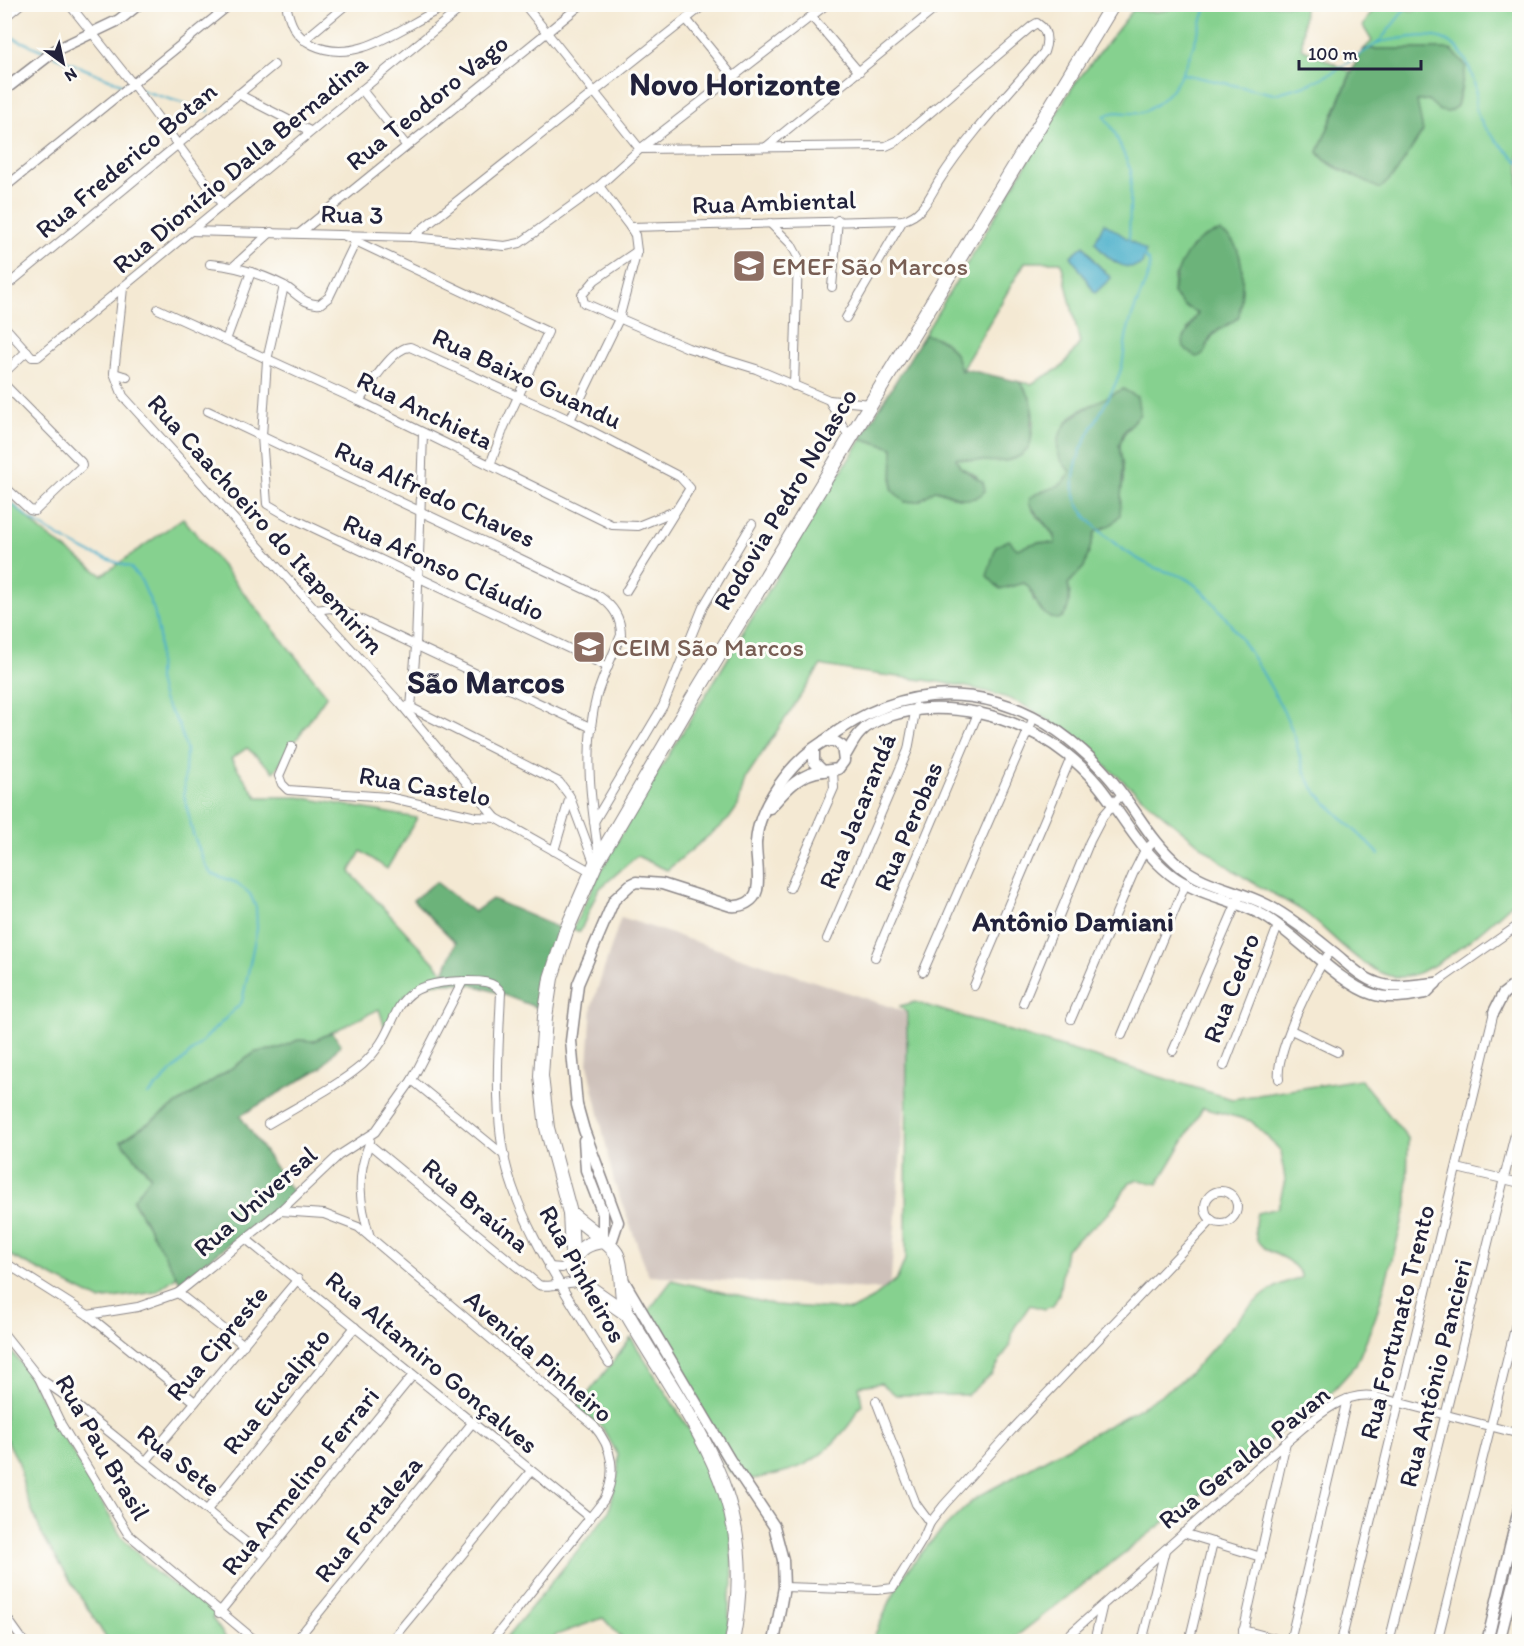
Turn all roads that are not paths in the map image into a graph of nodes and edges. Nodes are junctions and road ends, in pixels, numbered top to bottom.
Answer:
1 (21, 4) edge
2 (139, 4) edge
3 (231, 4) edge
4 (286, 4) edge
5 (347, 4) edge
6 (452, 4) edge
7 (466, 4) edge
8 (524, 4) edge
9 (582, 4) edge
10 (705, 4) edge
11 (827, 4) edge
12 (941, 4) edge
13 (1113, 4) edge
14 (74, 6) edge
15 (812, 16) junction
16 (4, 18) edge
17 (687, 20) junction
18 (91, 34) junction
19 (545, 34) junction
20 (304, 40) junction
21 (274, 64) dead end
22 (859, 72) junction
23 (734, 78) junction
24 (132, 83) junction
25 (4, 90) edge
26 (362, 90) junction
27 (592, 92) junction
28 (238, 94) junction
29 (310, 131) junction
30 (177, 143) junction
31 (406, 145) junction
32 (766, 147) junction
33 (640, 149) junction
34 (599, 186) junction
35 (4, 188) edge
36 (222, 204) junction
37 (838, 220) junction
38 (903, 220) junction
39 (770, 223) junction
40 (630, 227) junction
41 (189, 231) junction
42 (271, 232) junction
43 (300, 233) junction
44 (340, 234) junction
45 (412, 237) junction
46 (356, 241) junction
47 (637, 251) junction
48 (210, 264) dead end
49 (234, 266) junction
50 (251, 272) junction
51 (284, 286) junction
52 (832, 287) dead end
53 (4, 288) edge
54 (123, 288) junction
55 (158, 309) dead end
56 (846, 318) dead end
57 (619, 319) junction
58 (4, 326) edge
59 (226, 340) junction
60 (27, 351) junction
61 (267, 360) junction
62 (4, 373) edge
63 (114, 373) junction
64 (127, 377) dead end
65 (4, 384) edge
66 (794, 386) junction
67 (518, 396) junction
68 (359, 400) junction
69 (829, 400) junction
70 (871, 404) junction
71 (208, 411) dead end
72 (570, 420) junction
73 (423, 433) junction
74 (262, 436) junction
75 (850, 440) junction
76 (490, 465) junction
77 (4, 486) edge
78 (419, 511) junction
79 (675, 511) junction
80 (752, 524) dead end
81 (418, 578) junction
82 (626, 591) dead end
83 (316, 610) junction
84 (416, 646) junction
85 (608, 667) junction
86 (916, 696) junction
87 (399, 702) junction
88 (411, 708) junction
89 (916, 709) junction
90 (979, 711) junction
91 (1034, 717) junction
92 (592, 728) junction
93 (1028, 729) junction
94 (824, 741) junction
95 (292, 746) dead end
96 (814, 750) junction
97 (845, 756) junction
98 (1070, 760) junction
99 (828, 771) junction
100 (1122, 794) junction
101 (570, 796) junction
102 (1113, 805) junction
103 (762, 817) junction
104 (496, 818) junction
105 (594, 822) junction
106 (1155, 841) junction
107 (1145, 850) junction
108 (554, 851) junction
109 (596, 865) junction
110 (1186, 884) junction
111 (790, 888) dead end
112 (1239, 899) junction
113 (1520, 924) edge
114 (1278, 926) junction
115 (827, 939) dead end
116 (1331, 951) junction
117 (875, 957) dead end
118 (1323, 960) junction
119 (923, 972) dead end
120 (463, 981) junction
121 (1520, 981) edge
122 (1436, 983) junction
123 (974, 986) dead end
124 (1023, 1003) dead end
125 (1494, 1012) joint
126 (1071, 1019) dead end
127 (1291, 1030) junction
128 (1122, 1035) dead end
129 (1173, 1051) dead end
130 (1337, 1052) dead end
131 (1224, 1066) dead end
132 (1279, 1079) dead end
133 (412, 1080) junction
134 (1520, 1113) edge
135 (268, 1124) dead end
136 (375, 1132) junction
137 (369, 1144) junction
138 (505, 1155) junction
139 (1457, 1168) junction
140 (1504, 1179) junction
141 (1520, 1183) edge
142 (280, 1212) junction
143 (570, 1213) junction
144 (1212, 1220) junction
145 (370, 1238) junction
146 (246, 1239) junction
147 (607, 1243) junction
148 (4, 1262) edge
149 (572, 1262) junction
150 (549, 1267) junction
151 (620, 1274) junction
152 (297, 1279) junction
153 (560, 1282) junction
154 (581, 1282) junction
155 (594, 1291) junction
156 (178, 1293) junction
157 (1520, 1308) edge
158 (627, 1314) junction
159 (88, 1315) junction
160 (355, 1327) junction
161 (4, 1334) edge
162 (244, 1345) junction
163 (609, 1363) dead end
164 (413, 1376) junction
165 (39, 1378) junction
166 (1347, 1399) junction
167 (876, 1401) dead end
168 (195, 1402) junction
169 (1400, 1404) junction
170 (1446, 1416) junction
171 (473, 1422) junction
172 (1491, 1427) junction
173 (1520, 1434) edge
174 (1286, 1442) junction
175 (146, 1461) junction
176 (531, 1471) junction
177 (1520, 1505) edge
178 (207, 1510) junction
179 (590, 1518) junction
180 (930, 1523) junction
181 (1183, 1533) junction
182 (1213, 1542) junction
183 (1166, 1548) junction
184 (263, 1556) junction
185 (1261, 1557) junction
186 (1520, 1559) edge
187 (783, 1587) junction
188 (1102, 1607) junction
189 (219, 1613) junction
190 (4, 1614) edge
191 (1244, 1630) junction
192 (24, 1641) edge
193 (257, 1641) edge
194 (295, 1641) edge
195 (390, 1641) edge
196 (492, 1641) edge
197 (732, 1641) edge
198 (774, 1641) edge
199 (1061, 1641) edge
200 (1094, 1641) edge
201 (1142, 1641) edge
202 (1189, 1641) edge
203 (1240, 1641) edge
204 (1289, 1641) edge
205 (1341, 1641) edge
206 (1389, 1641) edge
207 (1437, 1641) edge
208 (1487, 1641) edge
209 (1499, 1641) edge

1 - 16 street
2 - 18 street
3 - 24 street
4 - 20 street
5 - 20 street
6 - 20 street
7 - 26 street, Rua Dionízio Dalla Bernadina
8 - 19 street
9 - 19 street, Rua Teodoro Vago
10 - 17 street
11 - 15 street
12 - 22 street
13 - 70 highway, Rodovia Pedro Nolasco
14 - 18 street
15 - 22 street
15 - 23 street
17 - 23 street
17 - 27 street
18 - 24 street
18 - 25 street
19 - 27 street
19 - 31 street, Rua Teodoro Vago
21 - 28 street, Rua Frederico Botan
22 - 32 street
23 - 33 street
24 - 30 street
24 - 35 street
26 - 29 street, Rua Dionízio Dalla Bernadina
26 - 31 street
27 - 33 street
27 - 45 street
28 - 29 street
28 - 30 street, Rua Frederico Botan
29 - 36 street, Rua Dionízio Dalla Bernadina
30 - 36 street
30 - 53 street, Rua Frederico Botan
31 - 43 street, Rua Teodoro Vago
32 - 33 street
32 - 38 street, Rua Ambiental
33 - 34 street
34 - 40 street
34 - 45 street, Rua 3
36 - 41 street, Rua Dionízio Dalla Bernadina
37 - 38 street, Rua Ambiental
37 - 39 street, Rua Ambiental
37 - 52 street
38 - 56 street
39 - 40 street, Rua Ambiental
39 - 66 street
40 - 47 street
41 - 42 street, Rua 3
41 - 54 street, Rua Dionízio Dalla Bernadina
42 - 43 street, Rua 3
42 - 49 street
43 - 44 street, Rua 3
44 - 45 street, Rua 3
44 - 46 street
46 - 51 street
46 - 67 street
47 - 57 street
47 - 57 street
48 - 49 street
49 - 50 street
50 - 51 street
50 - 59 street
51 - 61 street
54 - 60 street, Rua Dionízio Dalla Bernadina
54 - 63 street
55 - 59 street, Rua Anchieta
57 - 66 street
57 - 72 street
58 - 60 street
59 - 61 street, Rua Anchieta
60 - 62 street
61 - 68 street, Rua Anchieta
61 - 74 street
63 - 64 street
63 - 83 street, Rua Caachoeiro do Itapemirim
65 - 77 street
66 - 69 street
67 - 68 street, Rua Baixo Guandu
67 - 72 street, Rua Baixo Guandu
67 - 76 street
68 - 73 street, Rua Anchieta
69 - 70 street
69 - 75 street
70 - 75 highway, Rodovia Pedro Nolasco
71 - 74 street, Rua Alfredo Chaves
72 - 79 street, Rua Baixo Guandu
73 - 76 street, Rua Anchieta
73 - 78 street
74 - 78 street, Rua Alfredo Chaves
74 - 81 street, Rua Afonso Cláudio
75 - 109 highway, Rodovia Pedro Nolasco
76 - 79 street, Rua Anchieta
78 - 81 street
78 - 85 street, Rua Alfredo Chaves
79 - 82 street
80 - 105 street
81 - 84 street
81 - 85 street, Rua Afonso Cláudio
83 - 84 street
83 - 87 street, Rua Caachoeiro do Itapemirim
84 - 88 street
84 - 92 street
85 - 92 street
86 - 89 street, Rua Jacarandá
86 - 91 street
86 - 94 street
87 - 88 street
87 - 104 street, Rua Caachoeiro do Itapemirim
88 - 101 street
89 - 90 street
89 - 97 street
89 - 115 street, Rua Jacarandá
90 - 93 street
90 - 117 street, Rua Perobas
91 - 93 street
91 - 100 street
92 - 105 street
93 - 98 street
93 - 119 street
94 - 96 street
94 - 97 street
95 - 104 street, Rua Castelo
96 - 99 street
96 - 103 street
97 - 99 street
98 - 102 street
98 - 123 street
99 - 103 street
99 - 111 street
100 - 102 street
100 - 106 street
101 - 108 street
101 - 109 street
102 - 107 street
102 - 124 street
103 - 147 street
104 - 108 street, Rua Castelo
105 - 109 street
106 - 107 street
106 - 112 street
107 - 110 street
107 - 126 street
108 - 109 street, Rua Castelo
109 - 143 highway, Rodovia Pedro Nolasco
110 - 112 street
110 - 128 street
112 - 114 street
112 - 116 street
112 - 129 street
113 - 122 street
114 - 118 street
114 - 131 street, Rua Cedro
116 - 118 street
116 - 122 street
118 - 122 street
118 - 127 street
120 - 133 street, Rua Universal
120 - 135 street
120 - 138 street, Rua Pinheiros
121 - 125 street
125 - 139 street, Rua Fortunato Trento
127 - 130 street
127 - 132 street
133 - 136 street, Rua Universal
133 - 138 street
134 - 140 street, Rua Antônio Pancieri
136 - 137 street
136 - 142 street, Rua Universal
137 - 145 street
137 - 153 street, Rua Braúna
138 - 150 street, Rua Pinheiros
139 - 140 street
139 - 169 street, Rua Fortunato Trento
140 - 141 street
140 - 170 street, Rua Antônio Pancieri
142 - 145 street, Avenida Pinheiro
142 - 146 street, Rua Universal
143 - 147 highway
143 - 149 highway, Rodovia Pedro Nolasco
144 - 144 street
144 - 180 street
145 - 179 street, Avenida Pinheiro
146 - 152 street, Rua Altamiro Gonçalves
146 - 156 street, Rua Universal
147 - 149 highway
147 - 151 highway
148 - 159 street
149 - 150 street
149 - 154 highway, Rodovia Pedro Nolasco
150 - 153 street, Rua Pinheiros
151 - 155 highway
151 - 158 highway
151 - 187 street
152 - 160 street, Rua Altamiro Gonçalves
152 - 162 street, Rua Cipreste
153 - 154 street, Rua Braúna
153 - 163 street, Rua Pinheiros
154 - 155 highway
155 - 158 highway
156 - 159 street, Rua Universal
156 - 162 street
157 - 172 street
158 - 197 highway
159 - 168 street
160 - 164 street, Rua Altamiro Gonçalves
160 - 178 street, Rua Eucalipto
161 - 165 street, Rua Pau Brasil
162 - 168 street, Rua Cipreste
164 - 171 street, Rua Altamiro Gonçalves
164 - 184 street, Rua Armelino Ferrari
165 - 175 street, Rua Sete
165 - 189 street, Rua Pau Brasil
166 - 169 street, Rua Geraldo Pavan
166 - 174 street, Rua Geraldo Pavan
166 - 204 street
167 - 180 street
168 - 175 street, Rua Cipreste
169 - 170 street, Rua Geraldo Pavan
169 - 205 street, Rua Fortunato Trento
170 - 172 street, Rua Geraldo Pavan
170 - 206 street, Rua Antônio Pancieri
171 - 176 street, Rua Altamiro Gonçalves
171 - 194 street, Rua Fortaleza
172 - 173 street, Rua Geraldo Pavan
172 - 207 street
174 - 181 street, Rua Geraldo Pavan
174 - 185 street
175 - 178 street, Rua Sete
176 - 179 street, Rua Altamiro Gonçalves
176 - 195 street
177 - 208 street
178 - 184 street, Rua Sete
179 - 196 street, Avenida Pinheiro
180 - 187 street
181 - 182 street
181 - 183 street, Rua Geraldo Pavan
182 - 185 street
182 - 202 street
183 - 188 street, Rua Geraldo Pavan
183 - 201 street
184 - 189 street, Rua Armelino Ferrari
185 - 191 street
186 - 209 street
187 - 198 street
188 - 199 street, Rua Geraldo Pavan
188 - 200 street
189 - 193 street, Rua Pau Brasil
190 - 192 street
191 - 203 street
191 - 204 street

